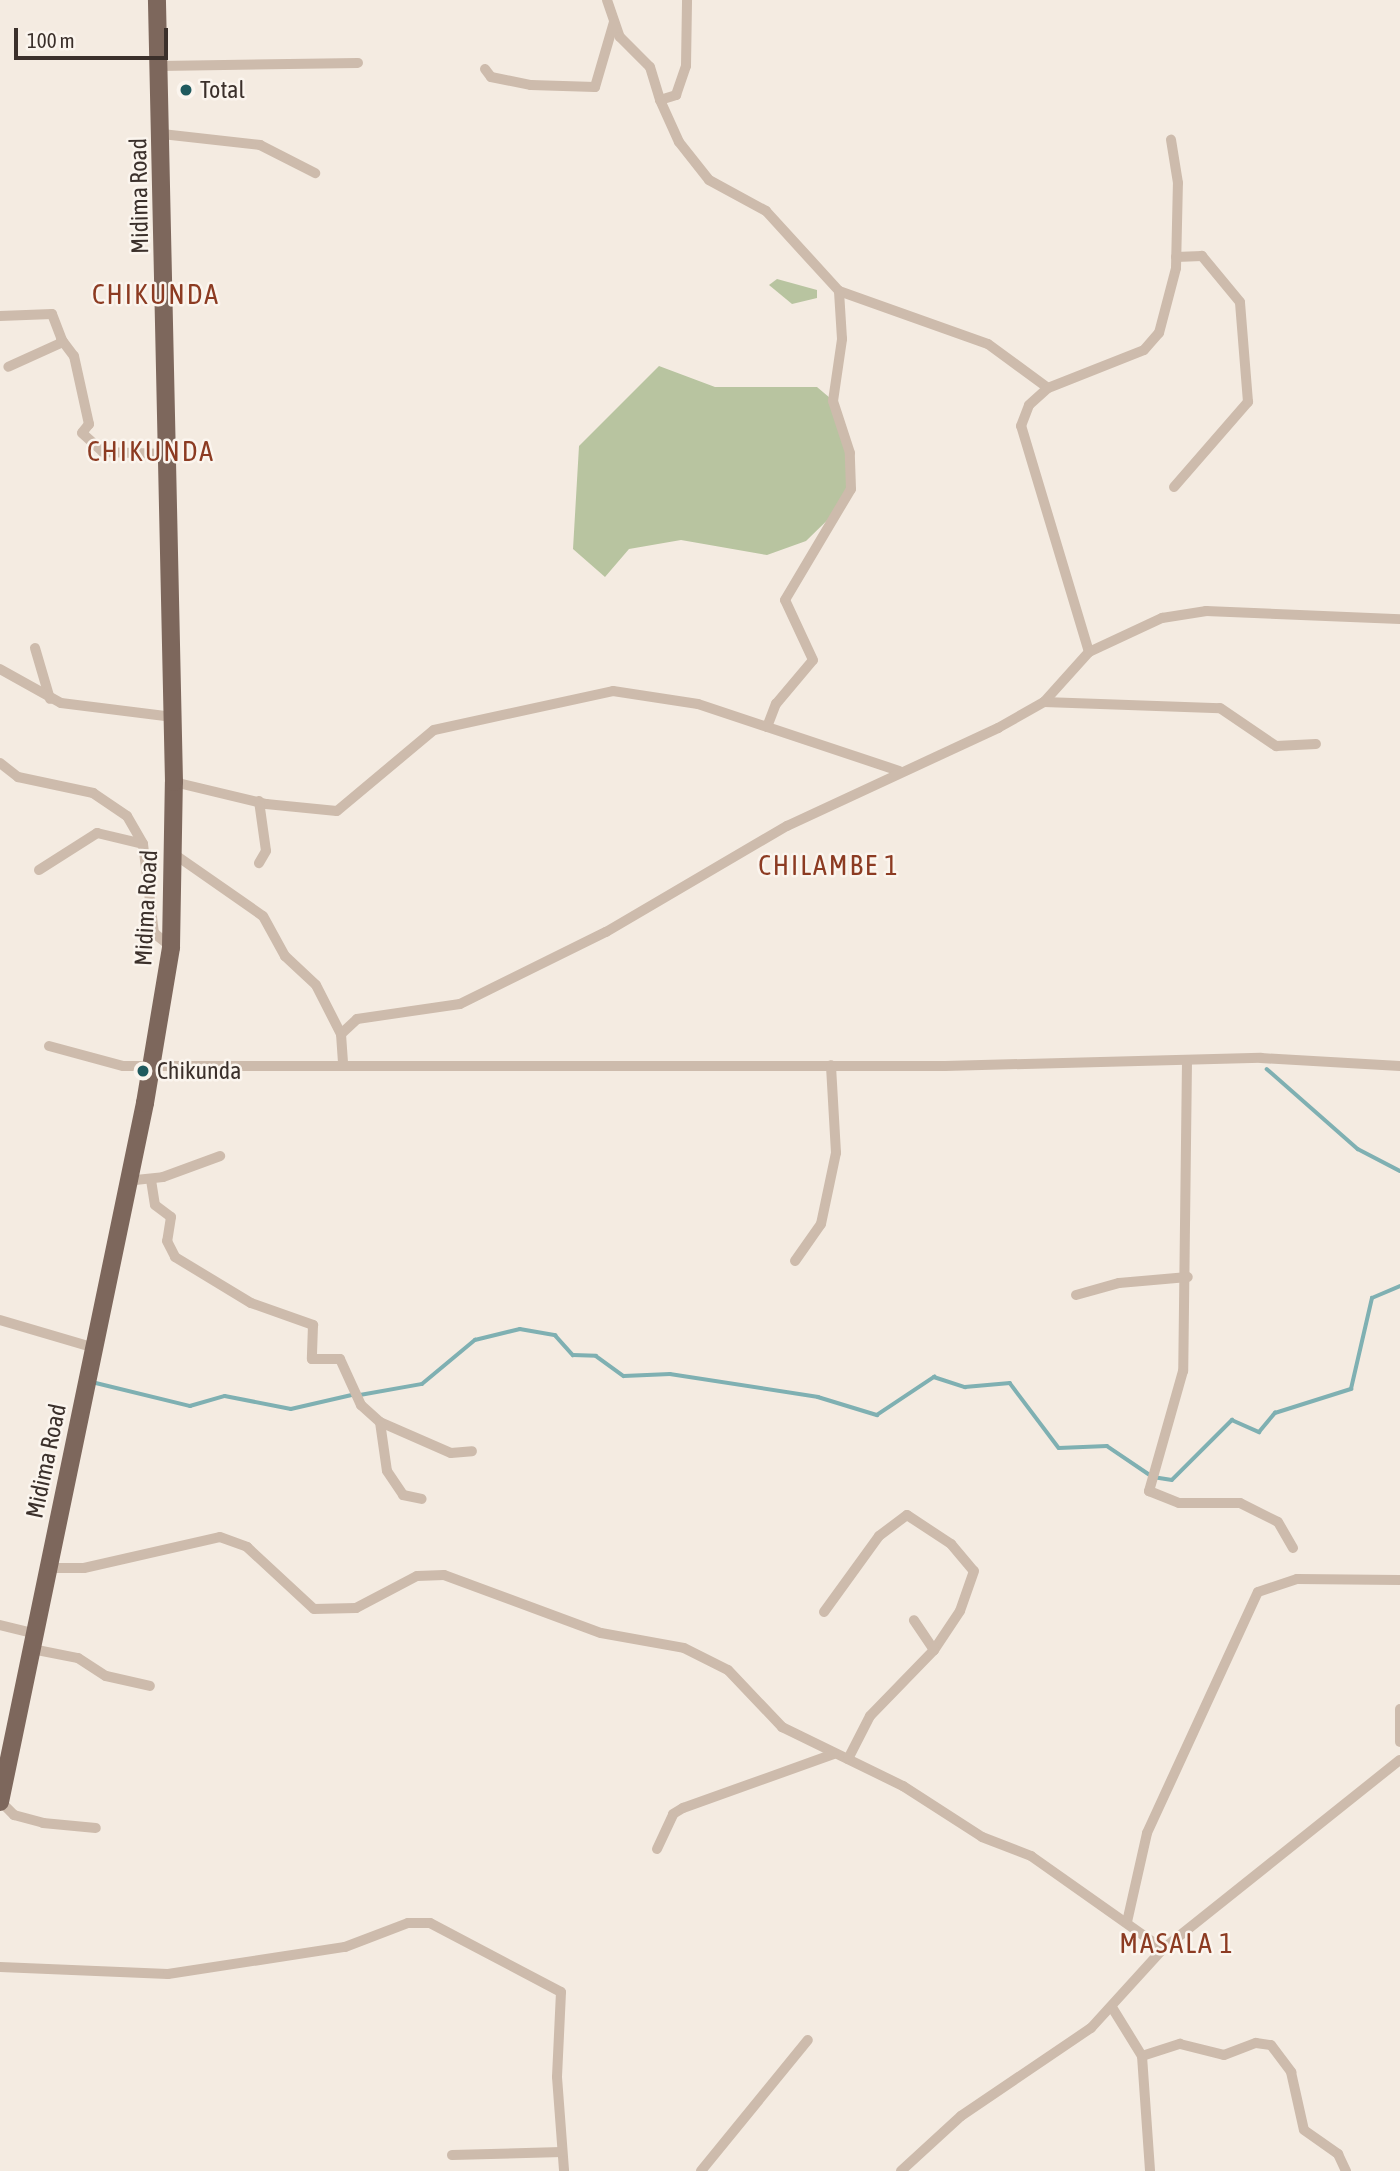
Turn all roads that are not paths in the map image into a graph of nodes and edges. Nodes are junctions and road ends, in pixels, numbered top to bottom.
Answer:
1 (157, 0) edge
2 (607, 0) edge
3 (687, 0) edge
4 (614, 22) junction
5 (358, 63) dead end
6 (160, 66) junction
7 (485, 69) dead end
8 (660, 100) junction
9 (162, 134) junction
10 (1171, 140) dead end
11 (315, 173) dead end
12 (1176, 257) junction
13 (839, 291) junction
14 (0, 316) edge
15 (61, 339) junction
16 (8, 367) dead end
17 (1048, 388) junction
18 (169, 454) junction
19 (1174, 486) dead end
20 (1400, 619) edge
21 (34, 648) dead end
22 (1089, 652) junction
23 (0, 669) edge
24 (50, 699) junction
25 (1044, 702) junction
26 (173, 717) junction
27 (767, 727) junction
28 (1316, 744) dead end
29 (0, 763) edge
30 (899, 771) junction
31 (174, 782) junction
32 (259, 801) junction
33 (143, 844) junction
34 (174, 854) junction
35 (259, 863) dead end
36 (38, 870) dead end
37 (171, 947) junction
38 (341, 1034) junction
39 (49, 1046) dead end
40 (1187, 1061) junction
41 (152, 1063) junction
42 (831, 1065) junction
43 (343, 1066) junction
44 (1400, 1066) edge
45 (220, 1156) dead end
46 (150, 1180) junction
47 (126, 1181) junction
48 (795, 1261) dead end
49 (1188, 1277) junction
50 (1076, 1295) dead end
51 (0, 1320) edge
52 (95, 1348) junction
53 (380, 1422) junction
54 (472, 1451) dead end
55 (422, 1499) dead end
56 (1293, 1548) dead end
57 (48, 1568) junction
58 (1400, 1580) edge
59 (824, 1612) dead end
60 (914, 1620) dead end
61 (0, 1625) edge
62 (34, 1641) junction
63 (934, 1650) junction
64 (150, 1686) dead end
65 (1400, 1709) edge
66 (1400, 1742) edge
67 (834, 1754) junction
68 (848, 1759) junction
69 (1400, 1760) edge
70 (0, 1802) edge
71 (96, 1828) dead end
72 (657, 1850) dead end
73 (1127, 1922) junction
74 (1163, 1949) junction
75 (0, 1967) edge
76 (1113, 2009) junction
77 (808, 2040) dead end
78 (1142, 2056) junction
79 (562, 2152) junction
80 (452, 2155) dead end
81 (564, 2171) edge
82 (701, 2171) edge
83 (901, 2171) edge
84 (1150, 2171) edge
85 (1346, 2171) edge

1 - 6 main road, Midima Road
2 - 4 street
3 - 8 street
4 - 7 street
4 - 8 street
5 - 6 street
6 - 9 main road, Midima Road
8 - 13 street
9 - 11 street
9 - 18 main road, Midima Road
10 - 12 street
12 - 17 street
12 - 19 street
13 - 17 street
13 - 27 street
14 - 15 street
15 - 16 street
15 - 18 street
17 - 22 street
18 - 26 main road, Midima Road
20 - 22 street
21 - 24 street
22 - 25 street
23 - 24 street
24 - 26 street
25 - 28 street
25 - 30 street
26 - 31 main road, Midima Road
27 - 30 street
27 - 32 street
29 - 33 street
30 - 38 street
31 - 32 street
31 - 34 main road, Midima Road
32 - 35 street
33 - 36 street
33 - 37 street
34 - 37 main road, Midima Road
34 - 38 street
37 - 41 main road, Midima Road
38 - 43 street
39 - 41 street
40 - 42 street
40 - 44 street
40 - 49 street
41 - 43 street
41 - 47 main road, Midima Road
42 - 43 street
42 - 48 street
45 - 46 street
46 - 47 street
46 - 53 street
47 - 52 main road, Midima Road
49 - 50 street
49 - 56 street
51 - 52 street
52 - 57 main road, Midima Road
53 - 54 street
53 - 55 street
57 - 62 main road, Midima Road
57 - 67 street
58 - 73 street
59 - 63 street
60 - 63 street
61 - 62 street
62 - 64 street
62 - 70 main road, Midima Road
63 - 68 street
65 - 66 street
67 - 68 street
67 - 72 street
68 - 73 street
69 - 74 street
70 - 71 street
73 - 74 street
74 - 76 street
75 - 79 street
76 - 78 street
76 - 83 street
77 - 82 street
78 - 84 street
78 - 85 street
79 - 80 street
79 - 81 street

